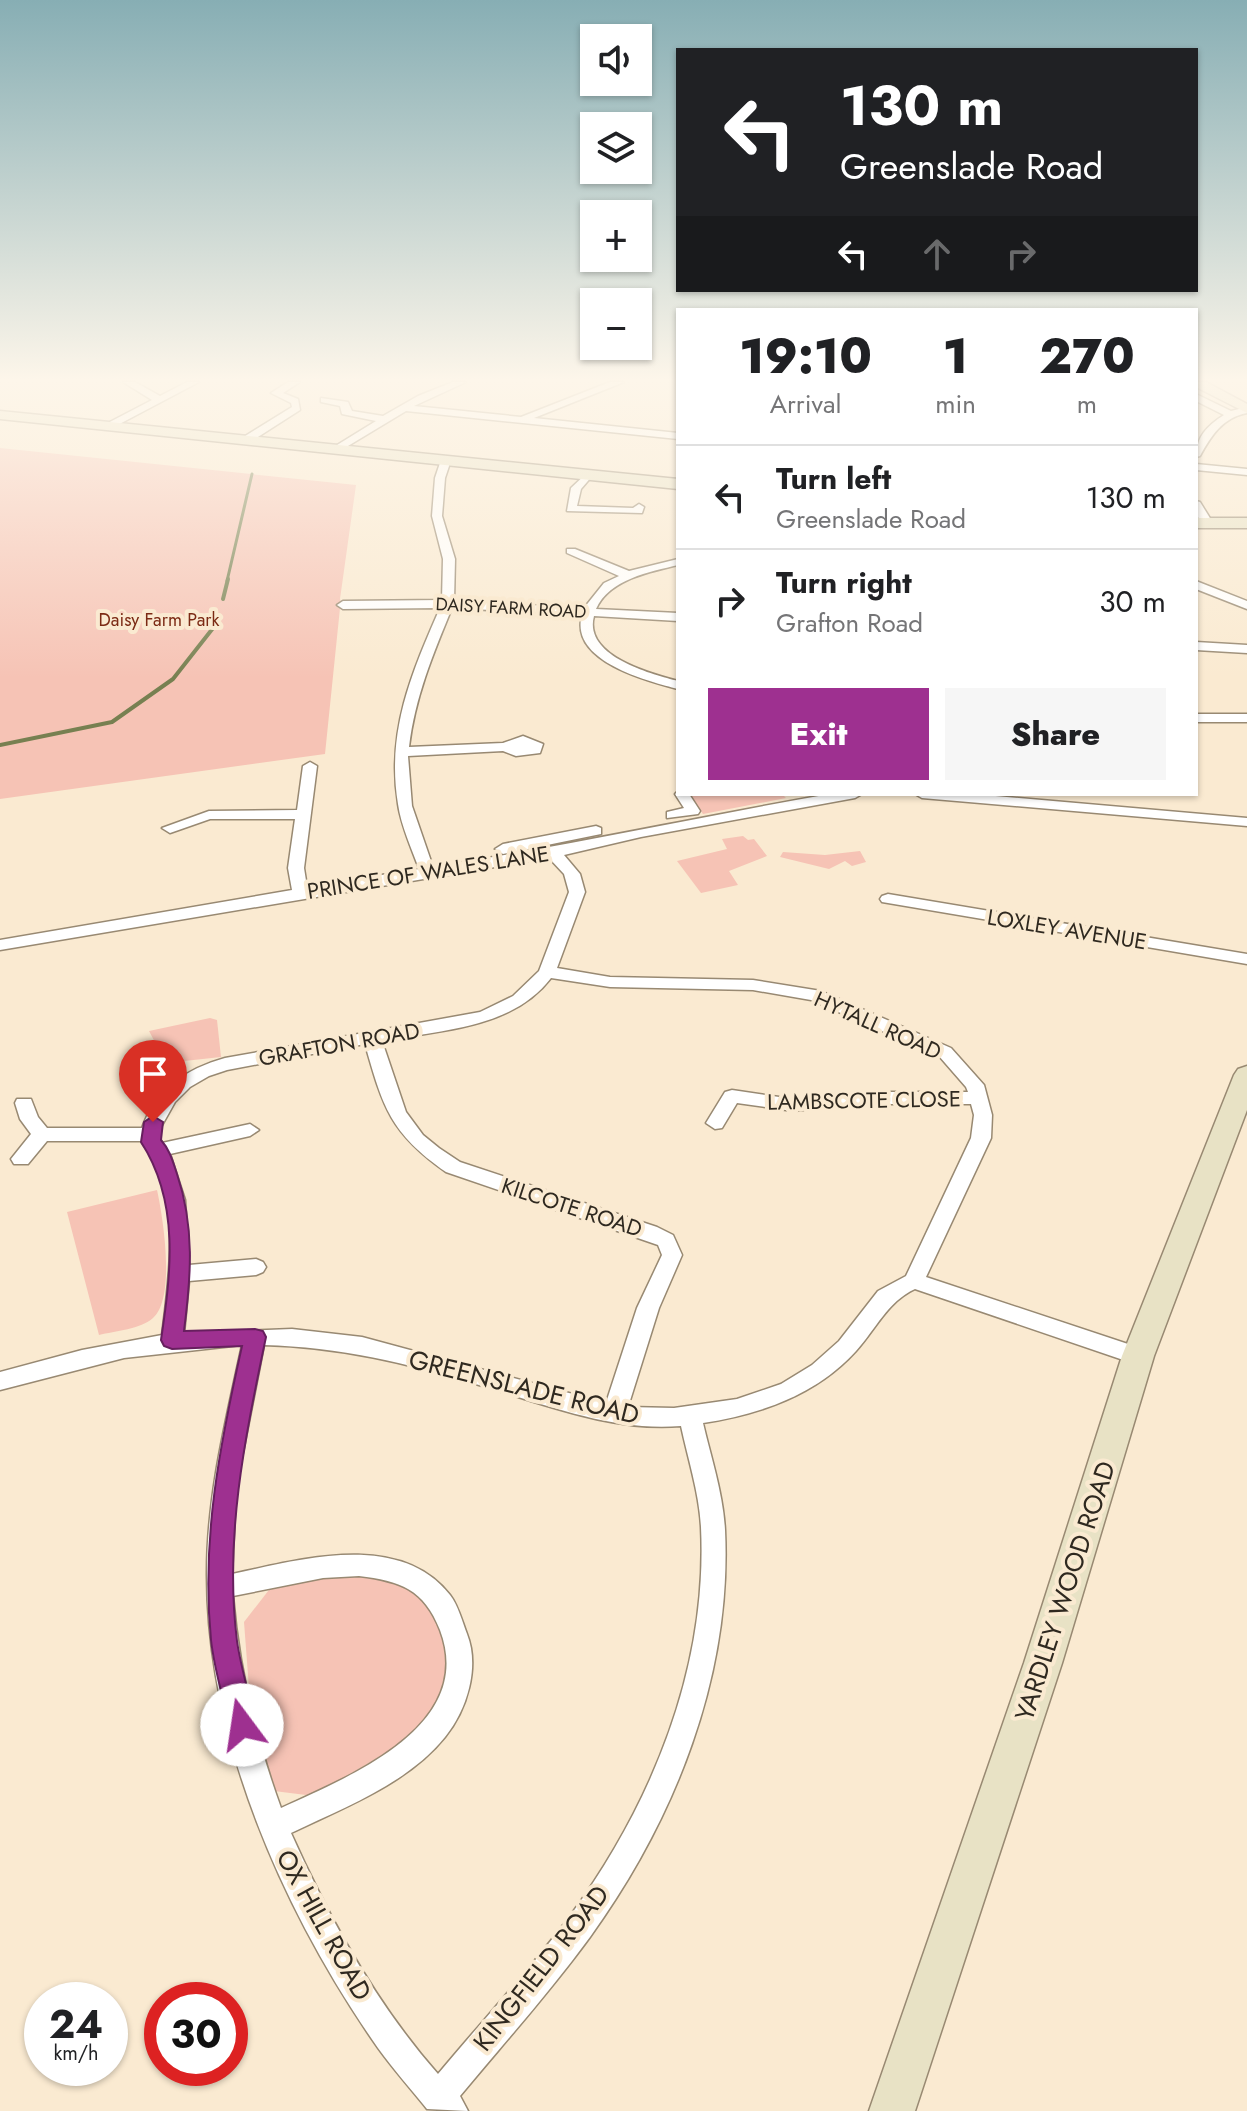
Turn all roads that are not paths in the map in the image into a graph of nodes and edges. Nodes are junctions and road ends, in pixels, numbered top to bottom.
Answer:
1 (440, 481) edge
2 (583, 481) edge
3 (643, 481) edge
4 (676, 484) edge
5 (639, 507) dead end
6 (1202, 523) edge
7 (1247, 523) edge
8 (571, 551) dead end
9 (676, 563) edge
10 (628, 575) junction
11 (1198, 586) edge
12 (448, 604) junction
13 (343, 605) dead end
14 (1247, 605) edge
15 (586, 611) junction
16 (676, 617) edge
17 (1198, 646) edge
18 (1247, 649) edge
19 (676, 684) edge
20 (1198, 718) edge
21 (1247, 718) edge
22 (505, 747) dead end
23 (401, 752) junction
24 (310, 766) dead end
25 (683, 796) edge
26 (830, 796) edge
27 (945, 796) edge
28 (792, 799) edge
29 (302, 814) junction
30 (1247, 822) edge
31 (170, 828) dead end
32 (638, 828) junction
33 (489, 852) dead end
34 (552, 853) junction
35 (428, 874) junction
36 (300, 893) junction
37 (888, 899) dead end
38 (0, 945) edge
39 (1247, 959) edge
40 (547, 972) junction
41 (372, 1039) junction
42 (1247, 1078) edge
43 (979, 1098) junction
44 (24, 1103) dead end
45 (715, 1123) dead end
46 (250, 1130) dead end
47 (42, 1134) junction
48 (154, 1142) junction
49 (21, 1159) dead end
50 (256, 1267) dead end
51 (181, 1274) junction
52 (914, 1281) junction
53 (255, 1337) junction
54 (172, 1340) junction
55 (1138, 1356) junction
56 (0, 1381) edge
57 (614, 1414) junction
58 (690, 1416) junction
59 (221, 1588) junction
60 (272, 1827) junction
61 (445, 2105) edge
62 (892, 2111) edge

1 - 12 street
2 - 5 street
3 - 4 street
6 - 7 street
8 - 10 street
9 - 10 street
10 - 15 street
11 - 14 street
12 - 13 street, DAISY FARM ROAD
12 - 15 street, DAISY FARM ROAD
12 - 23 street
15 - 16 street, DAISY FARM ROAD
15 - 19 street
17 - 18 street
20 - 21 street
22 - 23 street
23 - 35 street
24 - 29 street
25 - 32 street
26 - 28 street, PRINCE OF WALES LANE
27 - 30 street
28 - 32 street, PRINCE OF WALES LANE
29 - 31 street
29 - 36 street
32 - 33 street
32 - 34 street, PRINCE OF WALES LANE
34 - 35 street, PRINCE OF WALES LANE
34 - 40 street
35 - 36 street, PRINCE OF WALES LANE
36 - 38 street, PRINCE OF WALES LANE
37 - 39 street, LOXLEY AVENUE
40 - 41 street, GRAFTON ROAD
40 - 43 street, HYTALL ROAD
41 - 48 street, GRAFTON ROAD
41 - 57 street, KILCOTE ROAD
42 - 55 street, YARDLEY WOOD ROAD
43 - 45 street, LAMBSCOTE CLOSE
43 - 52 street, HYTALL ROAD
44 - 47 street
46 - 48 street
47 - 48 street
47 - 49 street
48 - 51 street
50 - 51 street
51 - 54 street
52 - 55 street
52 - 58 street, GREENSLADE ROAD
53 - 54 street, GREENSLADE ROAD
53 - 57 street, GREENSLADE ROAD
53 - 59 street, OX HILL ROAD
54 - 56 street, GREENSLADE ROAD
55 - 62 street, YARDLEY WOOD ROAD
57 - 58 street, GREENSLADE ROAD
58 - 61 street, KINGFIELD ROAD
59 - 60 street, OX HILL ROAD
59 - 60 street
60 - 61 street, OX HILL ROAD

